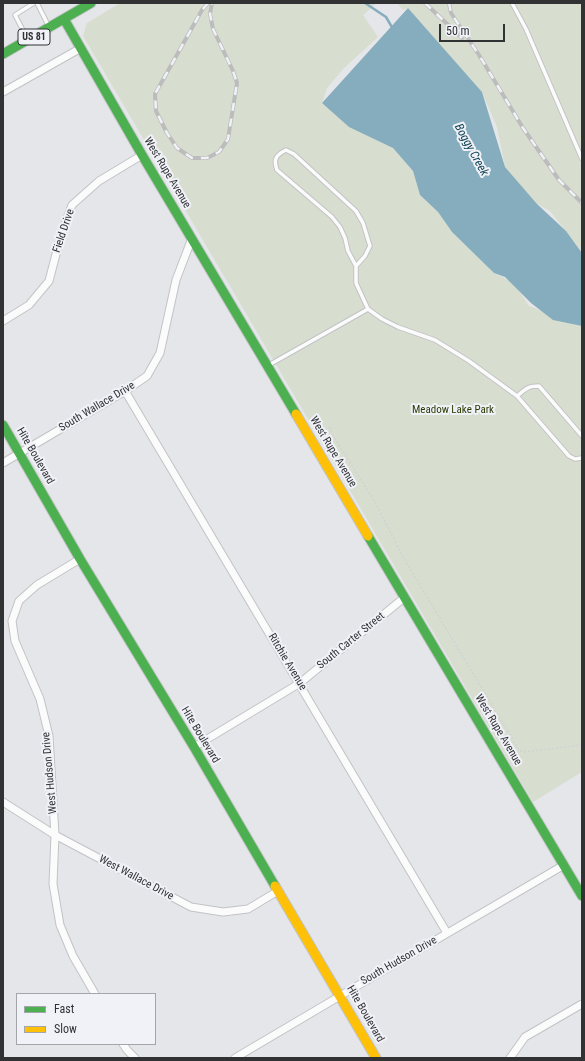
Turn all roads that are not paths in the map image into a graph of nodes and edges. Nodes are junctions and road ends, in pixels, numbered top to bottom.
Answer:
1 (36, 3) edge
2 (91, 3) edge
3 (512, 3) edge
4 (64, 19) junction
5 (49, 28) junction
6 (28, 40) junction
7 (80, 48) junction
8 (3, 54) edge
9 (3, 92) edge
10 (142, 155) junction
11 (582, 159) edge
12 (192, 238) junction
13 (356, 266) junction
14 (368, 309) junction
15 (3, 321) edge
16 (268, 365) junction
17 (125, 391) junction
18 (517, 396) junction
19 (3, 425) edge
20 (582, 436) edge
21 (20, 453) junction
22 (582, 458) edge
23 (3, 463) edge
24 (80, 559) junction
25 (405, 597) junction
26 (300, 683) junction
27 (194, 747) junction
28 (3, 802) edge
29 (55, 835) junction
30 (564, 865) junction
31 (278, 892) junction
32 (582, 896) edge
33 (448, 933) junction
34 (94, 993) edge
35 (340, 996) junction
36 (582, 1004) edge
37 (124, 1045) edge
38 (135, 1058) edge
39 (235, 1058) edge
40 (376, 1058) edge
41 (510, 1058) edge

1 - 5 lane
1 - 6 lane
2 - 4 main road, US 81
3 - 11 lane
4 - 5 main road, US 81
4 - 7 main road, West Rupe Avenue
5 - 6 main road, US 81
6 - 8 main road, US 81
7 - 9 street
7 - 10 main road, West Rupe Avenue
10 - 12 main road, West Rupe Avenue
10 - 15 street, Field Drive
12 - 16 main road, West Rupe Avenue
12 - 17 street, South Wallace Drive
13 - 13 lane
13 - 14 lane
14 - 16 lane
14 - 18 lane
16 - 25 main road, West Rupe Avenue
17 - 21 street, South Wallace Drive
17 - 26 street, Ritchie Avenue
18 - 20 lane
18 - 22 lane
19 - 21 main road, Hite Boulevard
21 - 23 street, South Wallace Drive
21 - 24 main road, Hite Boulevard
24 - 27 main road, Hite Boulevard
24 - 29 street, West Hudson Drive
25 - 26 street, South Carter Street
25 - 30 main road, West Rupe Avenue
26 - 27 street, South Carter Street
26 - 33 street, Ritchie Avenue
27 - 31 main road, Hite Boulevard
28 - 29 street, West Wallace Drive
29 - 31 street, West Wallace Drive
29 - 34 street, West Hudson Drive
30 - 32 main road, West Rupe Avenue
30 - 33 street, South Hudson Drive
31 - 35 main road, Hite Boulevard
33 - 35 street, South Hudson Drive
35 - 39 street, South Hudson Drive
35 - 40 main road, Hite Boulevard
36 - 41 street
37 - 38 street

